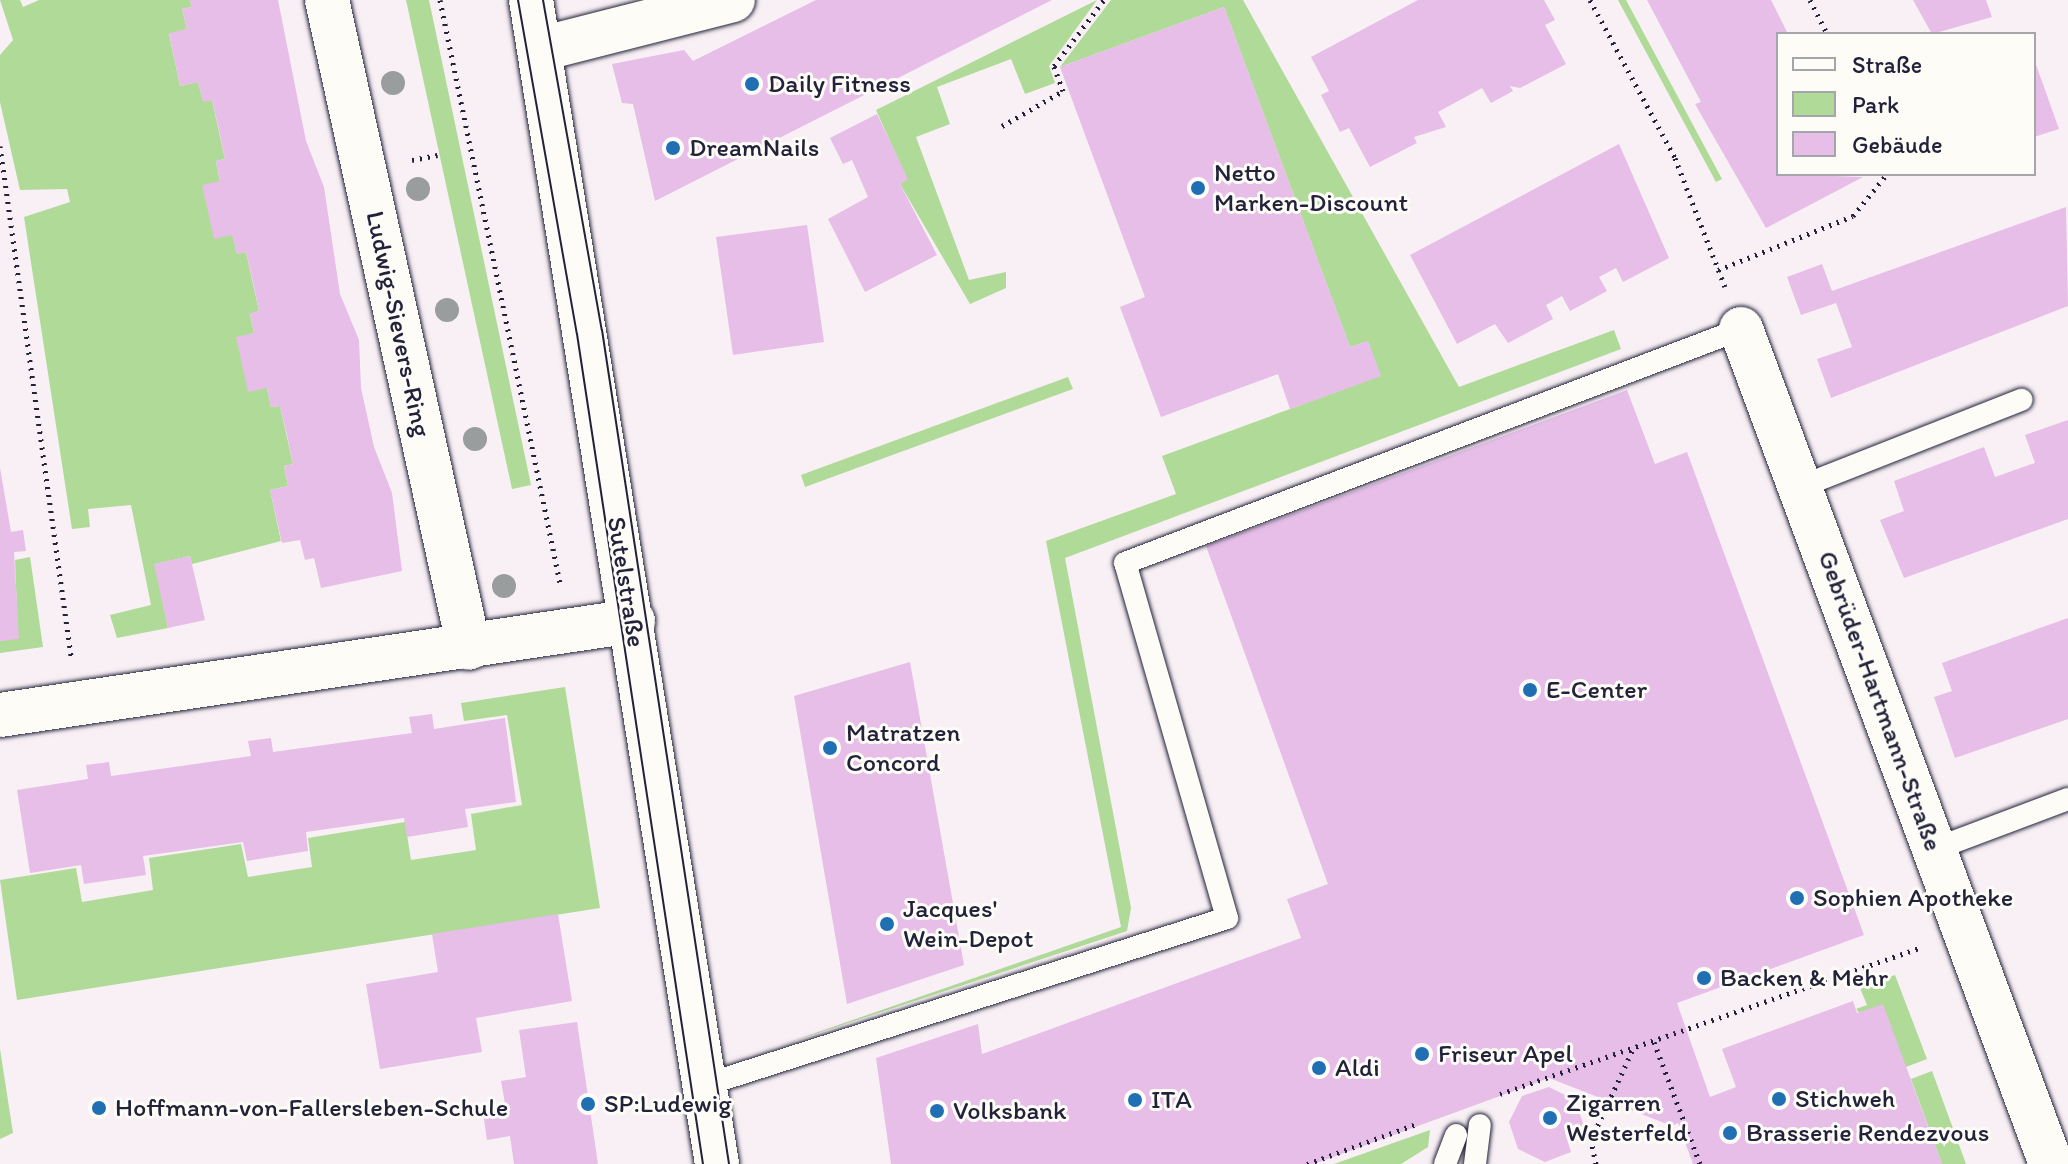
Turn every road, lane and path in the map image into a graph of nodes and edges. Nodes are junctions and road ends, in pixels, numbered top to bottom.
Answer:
1 (327, 0) edge
2 (440, 0) edge
3 (531, 0) edge
4 (733, 0) edge
5 (1104, 0) edge
6 (1590, 0) edge
7 (1810, 0) edge
8 (1826, 32) edge
9 (541, 49) junction
10 (1002, 126) dead end
11 (0, 146) edge
12 (1885, 176) edge
13 (1718, 270) junction
14 (1741, 329) junction
15 (2021, 400) dead end
16 (1800, 487) junction
17 (633, 621) junction
18 (568, 633) junction
19 (469, 648) junction
20 (78, 704) junction
21 (0, 715) edge
22 (2068, 799) edge
23 (1935, 849) junction
24 (1966, 931) junction
25 (1654, 1042) junction
26 (1633, 1049) junction
27 (705, 1085) junction
28 (1494, 1096) dead end
29 (1436, 1117) dead end
30 (1480, 1125) dead end
31 (1456, 1135) dead end
32 (717, 1164) edge
33 (1307, 1164) edge
34 (1445, 1164) edge
35 (1475, 1164) edge
36 (1596, 1164) edge
37 (1700, 1164) edge
38 (2051, 1164) edge

1 - 19 street, Ludwig-Sievers-Ring
2 - 18 path
3 - 9 street, Sutelstraße
4 - 9 street
5 - 10 path
6 - 13 path
7 - 8 path
9 - 17 street, Sutelstraße
11 - 20 path
12 - 13 path
13 - 14 path
14 - 16 street, Gebrüder-Hartmann-Straße
14 - 27 lane
15 - 16 lane
16 - 23 street, Gebrüder-Hartmann-Straße
17 - 18 street
17 - 27 street, Sutelstraße
18 - 19 street
19 - 20 street
20 - 21 street
22 - 23 lane
23 - 24 street, Gebrüder-Hartmann-Straße
24 - 25 path
24 - 38 street, Gebrüder-Hartmann-Straße
25 - 26 path
25 - 37 path
26 - 28 path
26 - 36 path
27 - 32 street, Sutelstraße
29 - 33 path
30 - 35 lane
31 - 34 lane

